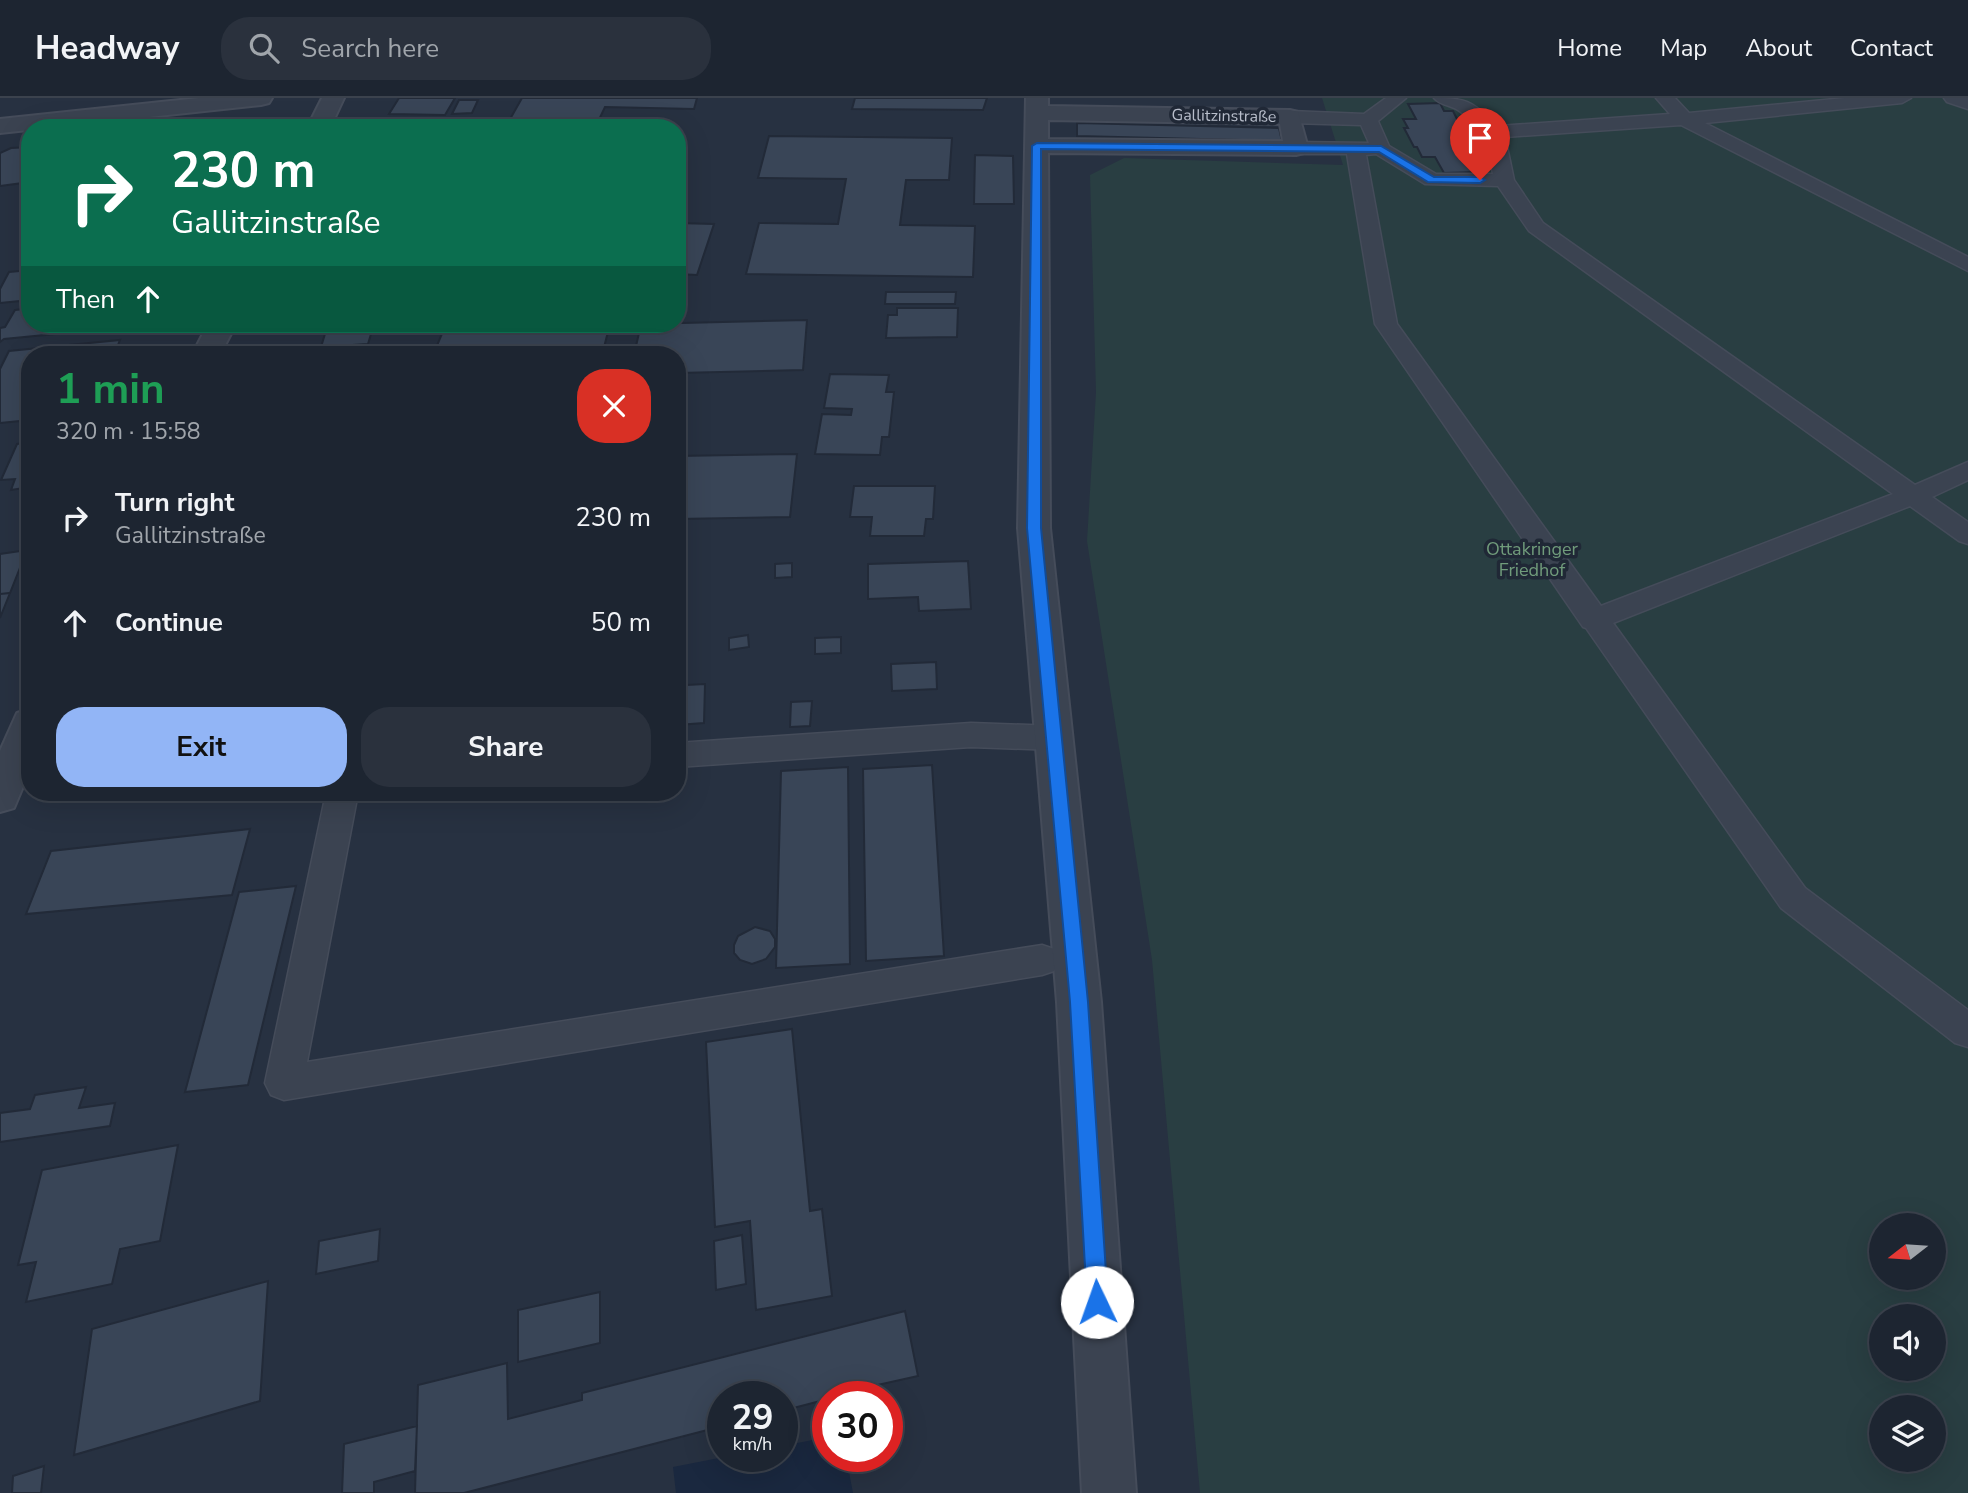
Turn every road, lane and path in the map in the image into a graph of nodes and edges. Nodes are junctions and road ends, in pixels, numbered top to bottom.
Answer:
1 (261, 98) edge
2 (333, 98) edge
3 (1397, 98) edge
4 (1443, 98) edge
5 (1665, 98) edge
6 (1902, 98) edge
7 (1953, 98) edge
8 (1968, 104) edge
9 (65, 119) edge
10 (322, 119) edge
11 (1037, 119) edge
12 (1684, 119) junction
13 (21, 124) edge
14 (0, 126) edge
15 (1495, 132) junction
16 (1293, 133) junction
17 (1363, 141) junction
18 (1504, 180) junction
19 (1968, 265) edge
20 (1968, 470) edge
21 (1912, 496) junction
22 (1968, 536) edge
23 (1593, 620) junction
24 (1055, 738) junction
25 (21, 745) edge
26 (686, 754) edge
27 (0, 797) edge
28 (340, 801) edge
29 (1042, 960) dead end
30 (1968, 1031) edge
31 (1109, 1493) edge

1 - 9 street
2 - 10 street
3 - 17 lane
4 - 15 lane
5 - 12 lane
6 - 12 lane
7 - 8 lane
11 - 16 street, Gallitzinstraße
11 - 16 street, Gallitzinstraße
11 - 24 street
12 - 15 lane
12 - 19 lane
13 - 14 street
15 - 18 lane
16 - 17 lane
16 - 17 lane
16 - 17 lane
17 - 18 lane
17 - 23 lane
18 - 21 lane
20 - 21 lane
21 - 22 lane
21 - 23 lane
23 - 30 lane
24 - 26 lane
24 - 31 street
25 - 27 street
28 - 29 lane

